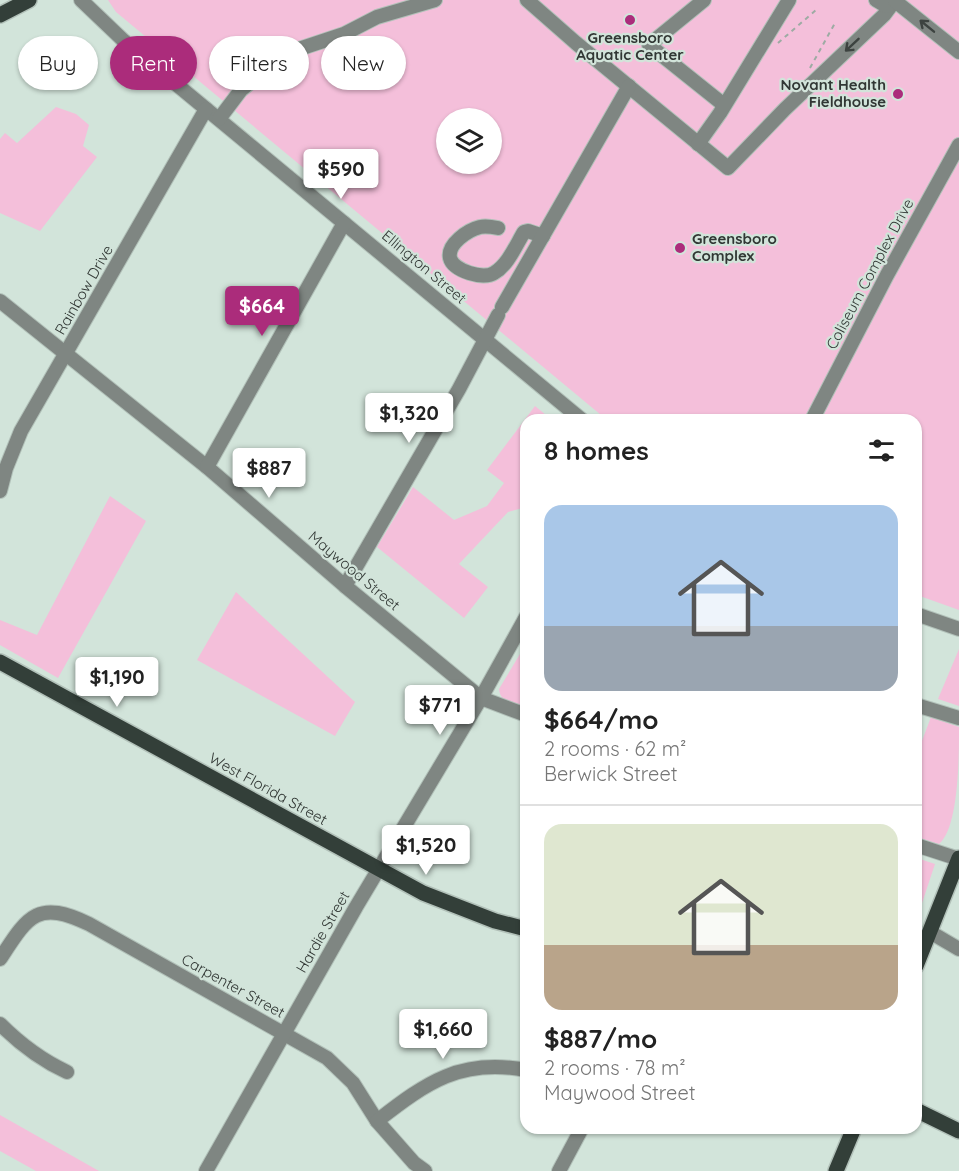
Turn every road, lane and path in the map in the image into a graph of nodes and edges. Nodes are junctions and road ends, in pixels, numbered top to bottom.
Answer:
1 (29, 0) edge
2 (81, 0) edge
3 (435, 0) edge
4 (526, 0) edge
5 (704, 0) edge
6 (789, 0) edge
7 (876, 0) edge
8 (895, 1) edge
9 (816, 10) dead end
10 (0, 15) edge
11 (835, 23) dead end
12 (959, 52) edge
13 (755, 56) junction
14 (629, 86) junction
15 (804, 91) junction
16 (724, 105) junction
17 (206, 109) junction
18 (219, 119) junction
19 (698, 144) junction
20 (959, 145) edge
21 (344, 223) junction
22 (498, 228) dead end
23 (543, 236) junction
24 (0, 301) edge
25 (484, 339) junction
26 (66, 355) junction
27 (575, 414) edge
28 (815, 414) edge
29 (207, 467) junction
30 (0, 491) edge
31 (345, 586) junction
32 (922, 616) edge
33 (520, 628) edge
34 (959, 629) edge
35 (0, 662) edge
36 (481, 698) junction
37 (922, 707) edge
38 (520, 714) edge
39 (959, 718) edge
40 (922, 847) edge
41 (959, 858) edge
42 (378, 870) junction
43 (520, 927) edge
44 (930, 932) junction
45 (959, 949) edge
46 (922, 951) edge
47 (0, 958) edge
48 (0, 1024) edge
49 (284, 1034) junction
50 (520, 1069) edge
51 (67, 1072) dead end
52 (922, 1113) edge
53 (377, 1121) junction
54 (959, 1131) edge
55 (579, 1134) edge
56 (851, 1134) edge
57 (206, 1171) edge
58 (425, 1171) edge
59 (559, 1171) edge
60 (836, 1171) edge

1 - 10 main road
2 - 17 street, Ellington Street
3 - 18 street
4 - 14 street
5 - 16 street
6 - 13 street
7 - 8 street
12 -> 8 street
8 -> 15 street
9 - 13 path
11 - 15 path
13 - 16 street
14 - 19 street
14 - 23 street
15 - 19 street
16 - 19 street
17 - 18 street, Ellington Street
17 - 26 street, Rainbow Drive
18 - 21 street, Ellington Street
20 - 28 street, Coliseum Complex Drive
21 - 25 street, Ellington Street
21 - 29 street
22 - 23 street
23 - 25 street
24 - 26 street, Maywood Street
25 - 27 street, Ellington Street
25 - 31 street
26 - 29 street, Maywood Street
26 - 30 street, Rainbow Drive
29 - 31 street, Maywood Street
31 - 36 street, Maywood Street
32 - 34 street
33 - 36 street, Hardie Street
35 - 42 main road, West Florida Street
36 - 38 street, Maywood Street
36 - 42 street, Hardie Street
37 - 39 street
40 - 41 street
41 - 44 main road
42 - 43 main road, West Florida Street
42 - 49 street, Hardie Street
44 - 45 street
44 - 46 main road
47 - 49 street, Carpenter Street
48 - 51 street
49 - 53 street, Carpenter Street
49 - 57 street, Hardie Street
50 - 53 street
52 - 54 main road
53 - 58 street, Carpenter Street
55 - 59 street
56 - 60 main road

